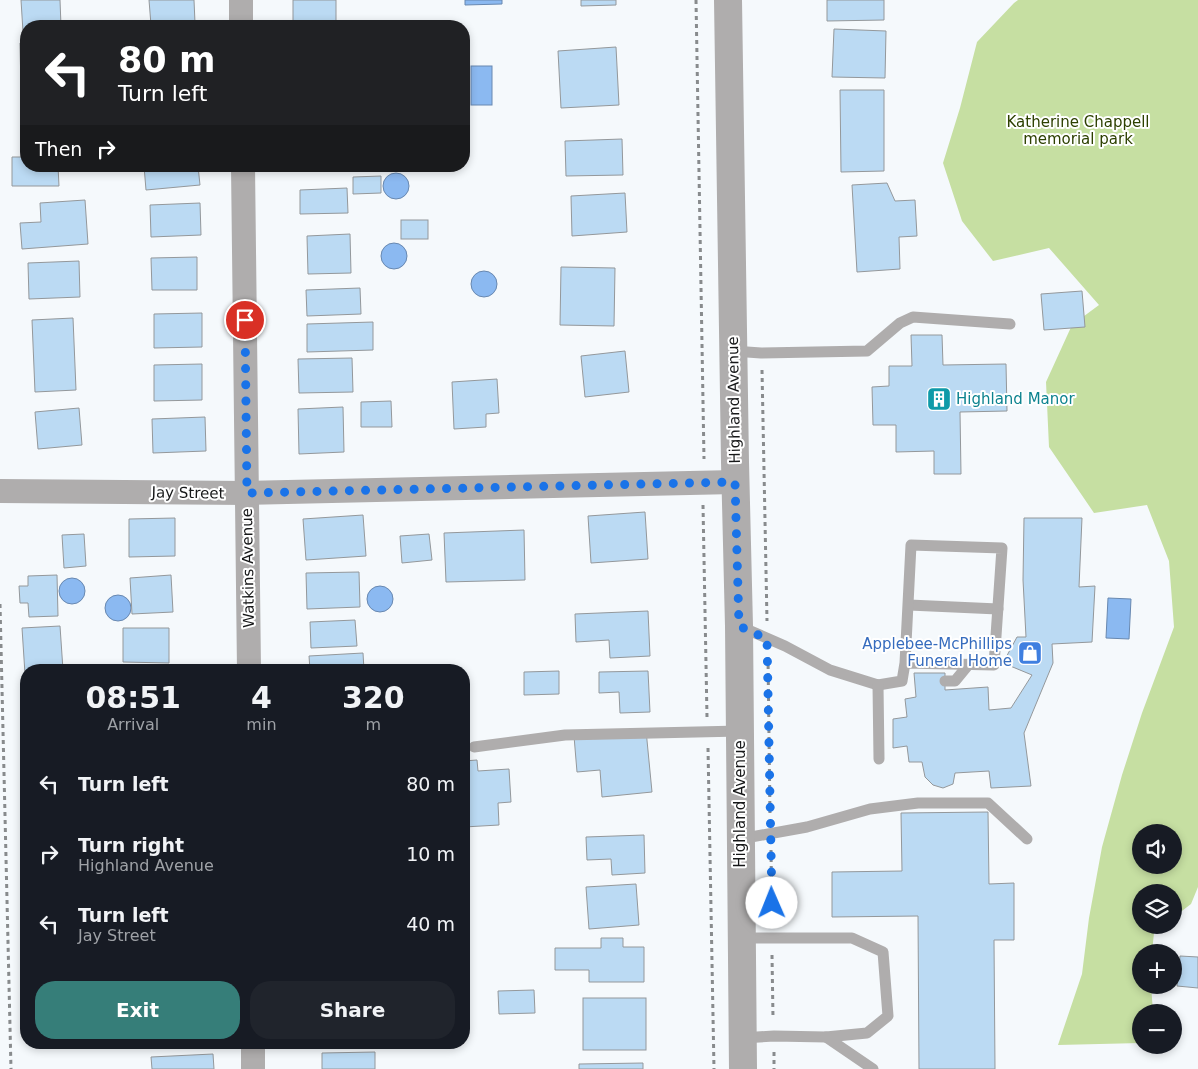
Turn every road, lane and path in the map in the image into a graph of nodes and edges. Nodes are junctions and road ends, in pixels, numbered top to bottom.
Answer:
1 (241, 0) edge
2 (696, 0) edge
3 (728, 0) edge
4 (241, 20) edge
5 (243, 172) edge
6 (1010, 324) dead end
7 (733, 351) junction
8 (761, 353) junction
9 (704, 462) dead end
10 (735, 482) junction
11 (0, 491) edge
12 (247, 493) junction
13 (703, 498) dead end
14 (0, 604) edge
15 (909, 605) junction
16 (998, 609) junction
17 (739, 626) junction
18 (767, 639) junction
19 (905, 663) junction
20 (249, 664) edge
21 (969, 664) junction
22 (902, 681) junction
23 (915, 681) dead end
24 (945, 681) dead end
25 (878, 685) junction
26 (740, 731) junction
27 (707, 732) junction
28 (474, 747) dead end
29 (879, 759) dead end
30 (770, 832) junction
31 (740, 838) junction
32 (1028, 839) dead end
33 (741, 938) junction
34 (772, 939) junction
35 (774, 1036) junction
36 (742, 1038) junction
37 (826, 1038) junction
38 (253, 1049) edge
39 (11, 1069) edge
40 (253, 1069) edge
41 (714, 1069) edge
42 (743, 1069) edge
43 (774, 1069) edge
44 (873, 1069) edge

1 - 4 street
2 - 9 path
3 - 7 street, Highland Avenue
5 - 12 street, Watkins Avenue
6 - 8 lane
7 - 8 lane
7 - 10 street, Highland Avenue
8 - 18 path
10 - 12 street, Jay Street
10 - 17 street, Highland Avenue
11 - 12 street, Jay Street
12 - 20 street, Watkins Avenue
13 - 27 path
14 - 39 path
15 - 16 lane
15 - 16 lane
15 - 19 lane
16 - 21 lane
17 - 18 lane
17 - 26 street, Highland Avenue
18 - 25 lane
18 - 30 path
19 - 21 lane
19 - 22 lane
21 - 24 lane
22 - 23 lane
22 - 25 lane
25 - 29 lane
26 - 27 lane
26 - 31 street, Highland Avenue
27 - 28 lane
27 - 41 path
30 - 31 lane
30 - 32 lane
30 - 34 path
31 - 33 street, Highland Avenue
33 - 34 lane
33 - 36 street, Highland Avenue
34 - 35 path
34 - 37 lane
35 - 36 lane
35 - 37 lane
35 - 43 path
36 - 42 street, Highland Avenue
37 - 44 lane
38 - 40 street

